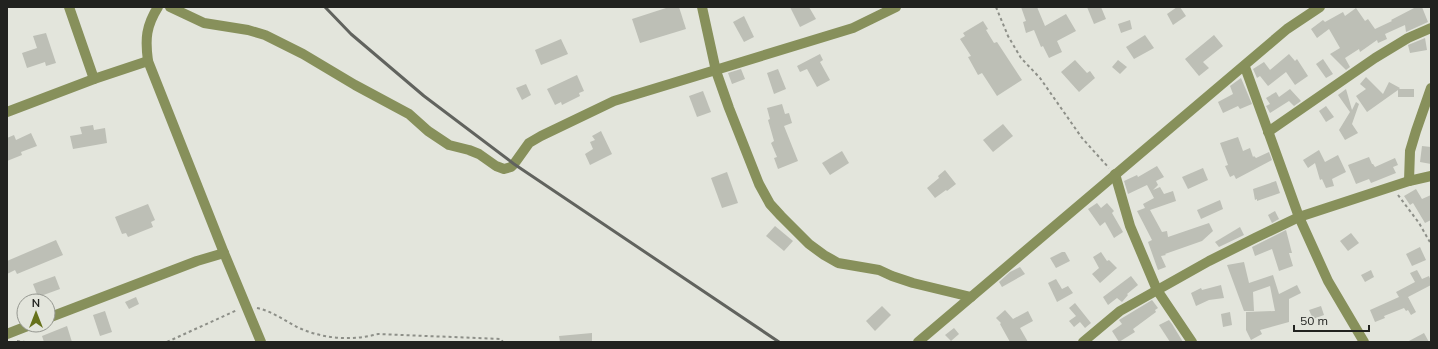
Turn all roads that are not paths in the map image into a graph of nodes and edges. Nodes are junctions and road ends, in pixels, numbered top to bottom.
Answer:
1 (69, 7) edge
2 (158, 7) edge
3 (170, 7) edge
4 (702, 7) edge
5 (896, 7) edge
6 (1320, 7) edge
7 (1431, 28) edge
8 (148, 61) junction
9 (1245, 67) junction
10 (716, 71) junction
11 (94, 79) junction
12 (1431, 88) edge
13 (7, 112) edge
14 (1268, 132) junction
15 (1115, 174) junction
16 (1431, 176) edge
17 (1409, 181) junction
18 (1299, 217) junction
19 (224, 253) junction
20 (1157, 290) junction
21 (971, 297) junction
22 (56, 315) edge
23 (261, 342) edge
24 (918, 342) edge
25 (1083, 342) edge
26 (1192, 342) edge
27 (1364, 342) edge

1 - 11 street
2 - 8 street
3 - 10 street
4 - 10 street
5 - 10 street
6 - 9 street
7 - 14 street
8 - 11 street
8 - 19 street
9 - 14 street
9 - 15 street
10 - 21 street
11 - 13 street
12 - 17 street
14 - 18 street
15 - 20 street
15 - 21 street
16 - 17 street
17 - 18 street
18 - 20 street
18 - 27 street
19 - 22 street
19 - 23 street
20 - 25 street
20 - 26 street
21 - 24 street

